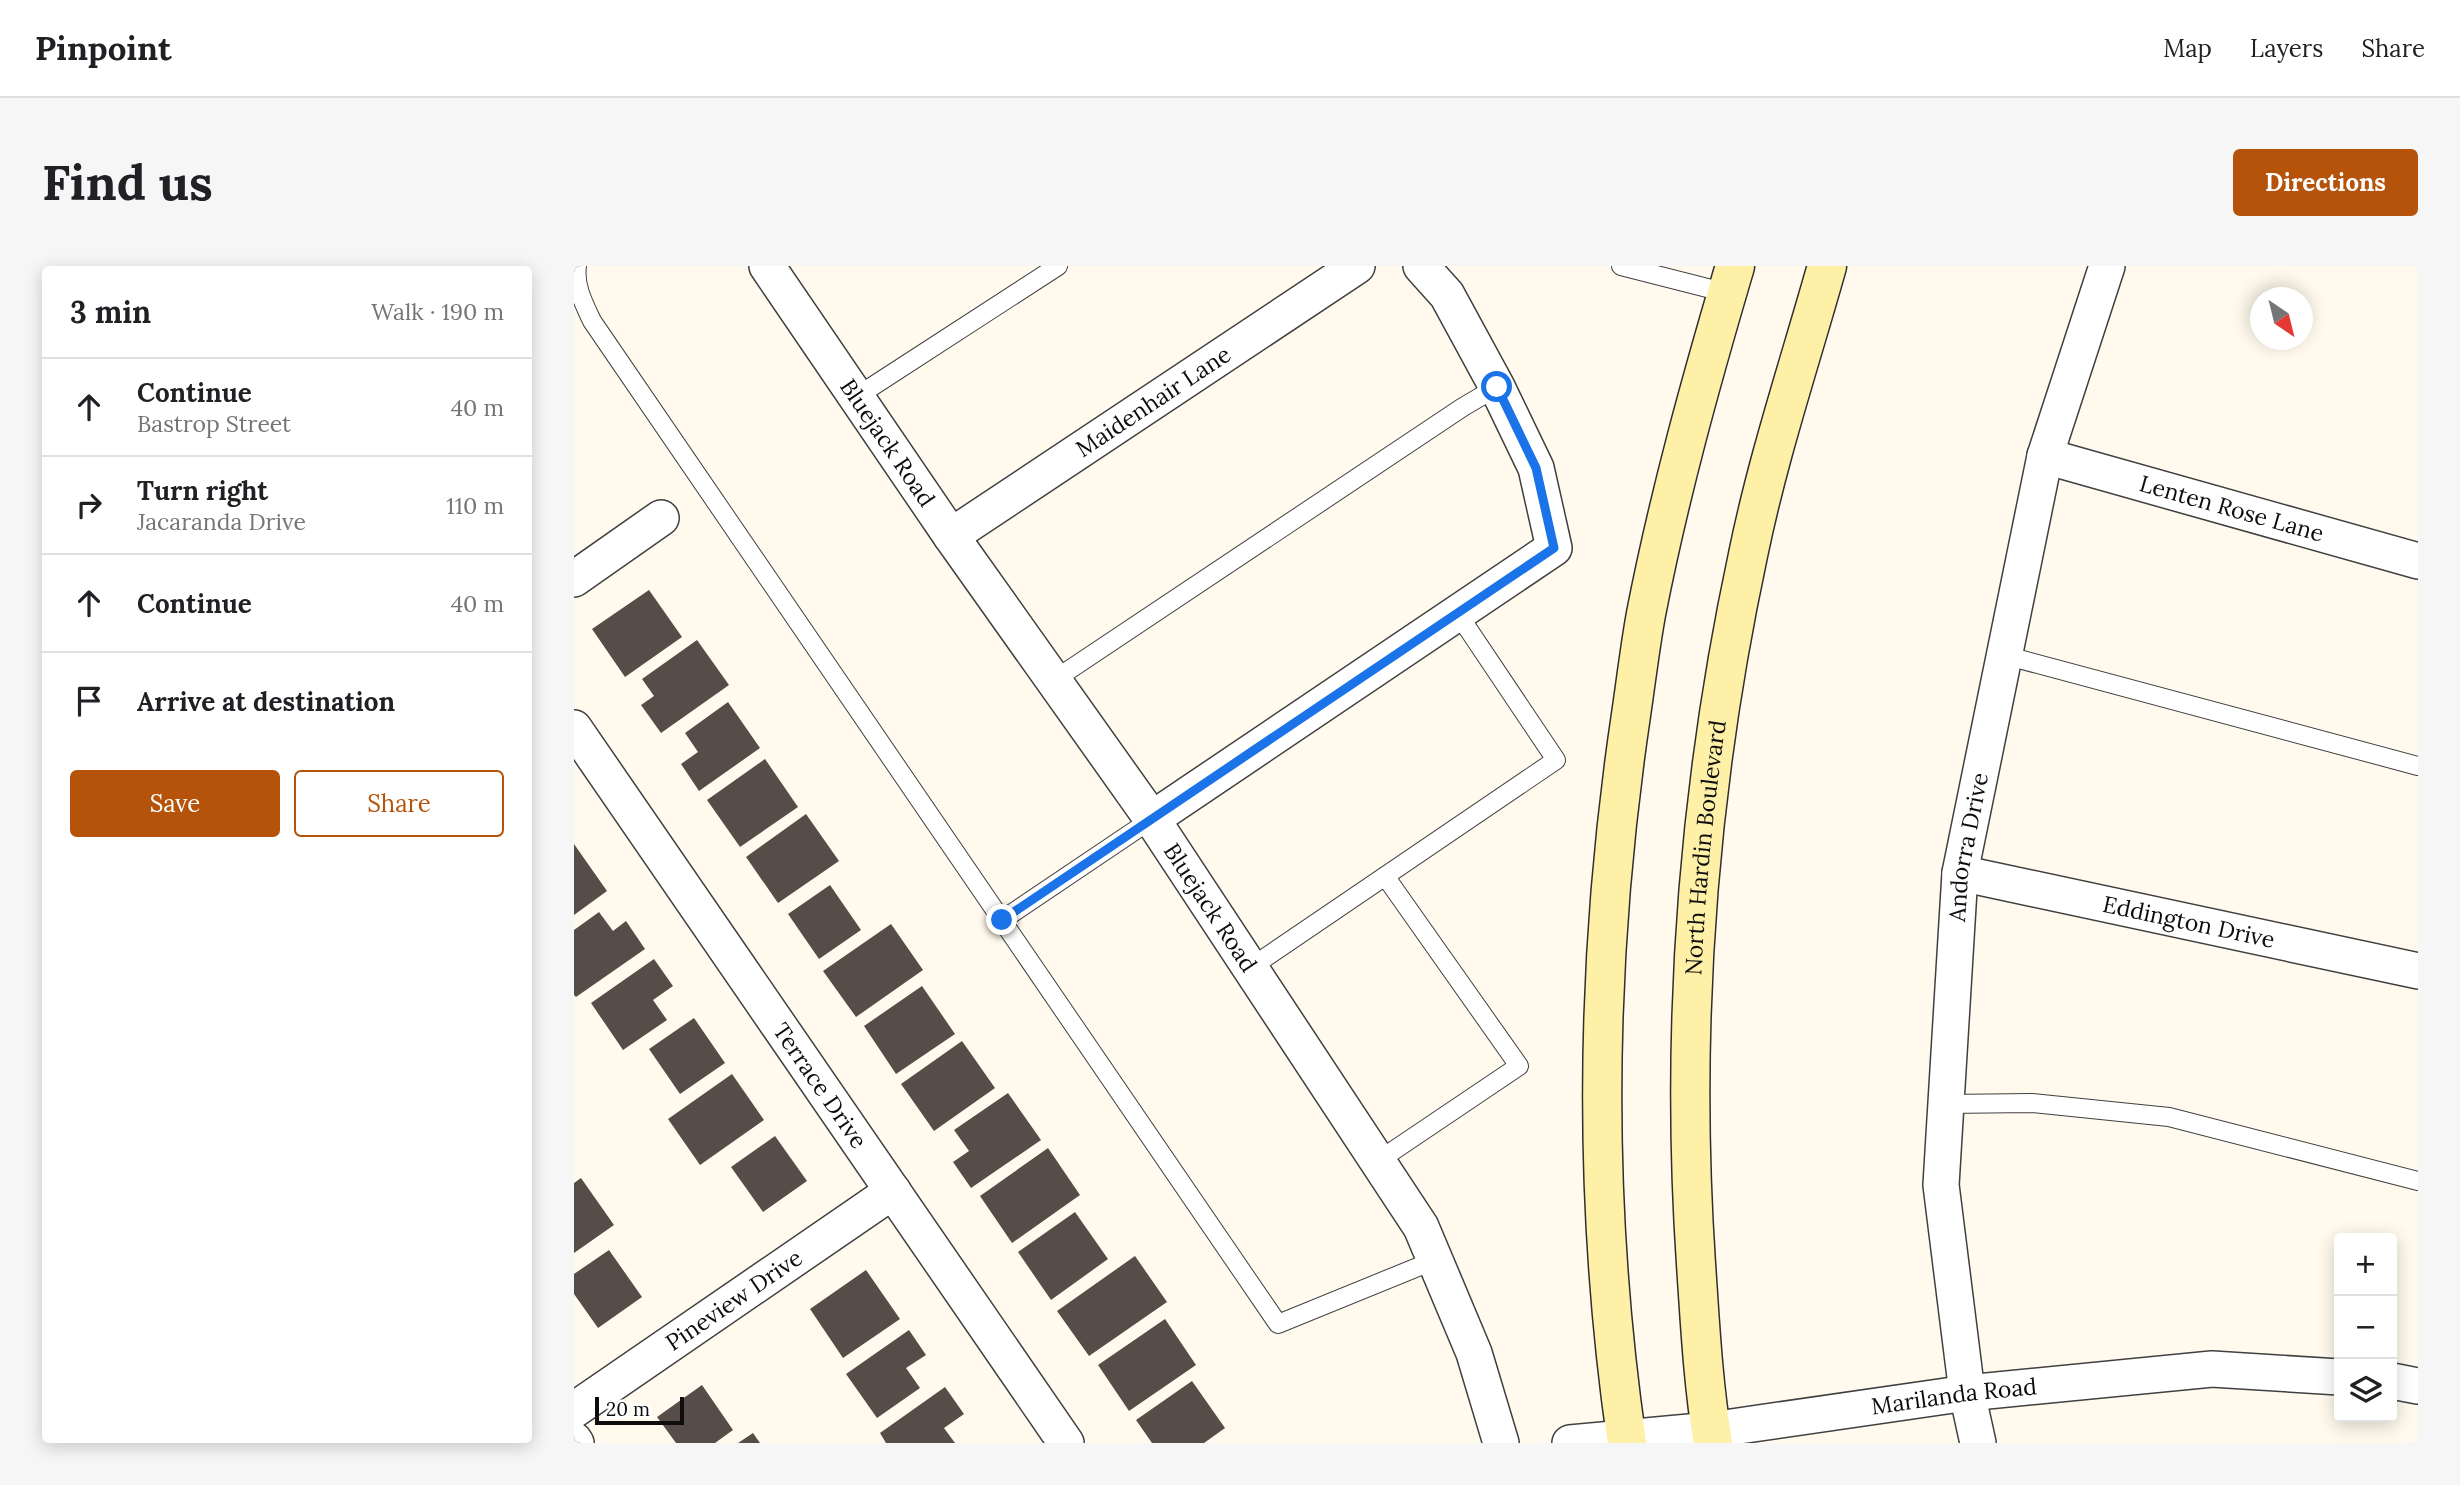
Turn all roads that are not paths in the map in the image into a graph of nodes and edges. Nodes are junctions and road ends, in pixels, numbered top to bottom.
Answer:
1 (578, 266) edge
2 (767, 266) edge
3 (1058, 266) edge
4 (1357, 266) edge
5 (1421, 266) edge
6 (1620, 266) edge
7 (1827, 266) edge
8 (2107, 266) edge
9 (1731, 280) edge
10 (1497, 387) junction
11 (856, 397) junction
12 (2045, 456) junction
13 (661, 518) dead end
14 (951, 536) junction
15 (2418, 561) edge
16 (574, 579) edge
17 (1458, 614) junction
18 (2004, 655) junction
19 (1054, 680) junction
20 (574, 728) edge
21 (2418, 766) edge
22 (1152, 819) junction
23 (1960, 873) junction
24 (1385, 876) junction
25 (1002, 920) junction
26 (1250, 968) junction
27 (2418, 971) edge
28 (1946, 1104) junction
29 (1378, 1161) junction
30 (2418, 1181) edge
31 (893, 1191) junction
32 (1435, 1260) junction
33 (2334, 1377) edge
34 (2397, 1382) edge
35 (2418, 1386) edge
36 (1967, 1393) junction
37 (574, 1410) edge
38 (1712, 1437) edge
39 (1627, 1441) edge
40 (1066, 1443) edge
41 (1501, 1443) edge
42 (1570, 1443) edge
43 (1978, 1443) edge

1 - 25 lane
2 - 11 street, Bluejack Road
3 - 11 lane
4 - 14 street, Maidenhair Lane
5 - 10 street
6 - 9 lane
7 - 38 main road, North Hardin Boulevard
8 - 12 street, Andorra Drive
9 - 39 main road
10 - 17 street
10 - 19 lane
11 - 14 street, Bluejack Road
12 - 15 street, Lenten Rose Lane
12 - 18 street, Andorra Drive
13 - 16 street
14 - 19 street, Bluejack Road
17 - 22 street
17 - 24 lane
18 - 21 lane
18 - 23 street, Andorra Drive
19 - 22 street, Bluejack Road
20 - 31 street, Terrace Drive
22 - 25 lane
22 - 26 street, Bluejack Road
23 - 27 street, Eddington Drive
23 - 28 street, Andorra Drive
24 - 26 lane
24 - 29 lane
25 - 32 lane
26 - 29 street, Bluejack Road
28 - 30 lane
28 - 36 street, Andorra Drive
29 - 32 street, Bluejack Road
31 - 37 street, Pineview Drive
31 - 40 street, Terrace Drive
32 - 41 street, Bluejack Road
33 - 36 street, Marilanda Road
34 - 35 street
36 - 38 street, Marilanda Road
36 - 43 street, Andorra Drive
38 - 39 street, Marilanda Road
39 - 42 street, Marilanda Road

